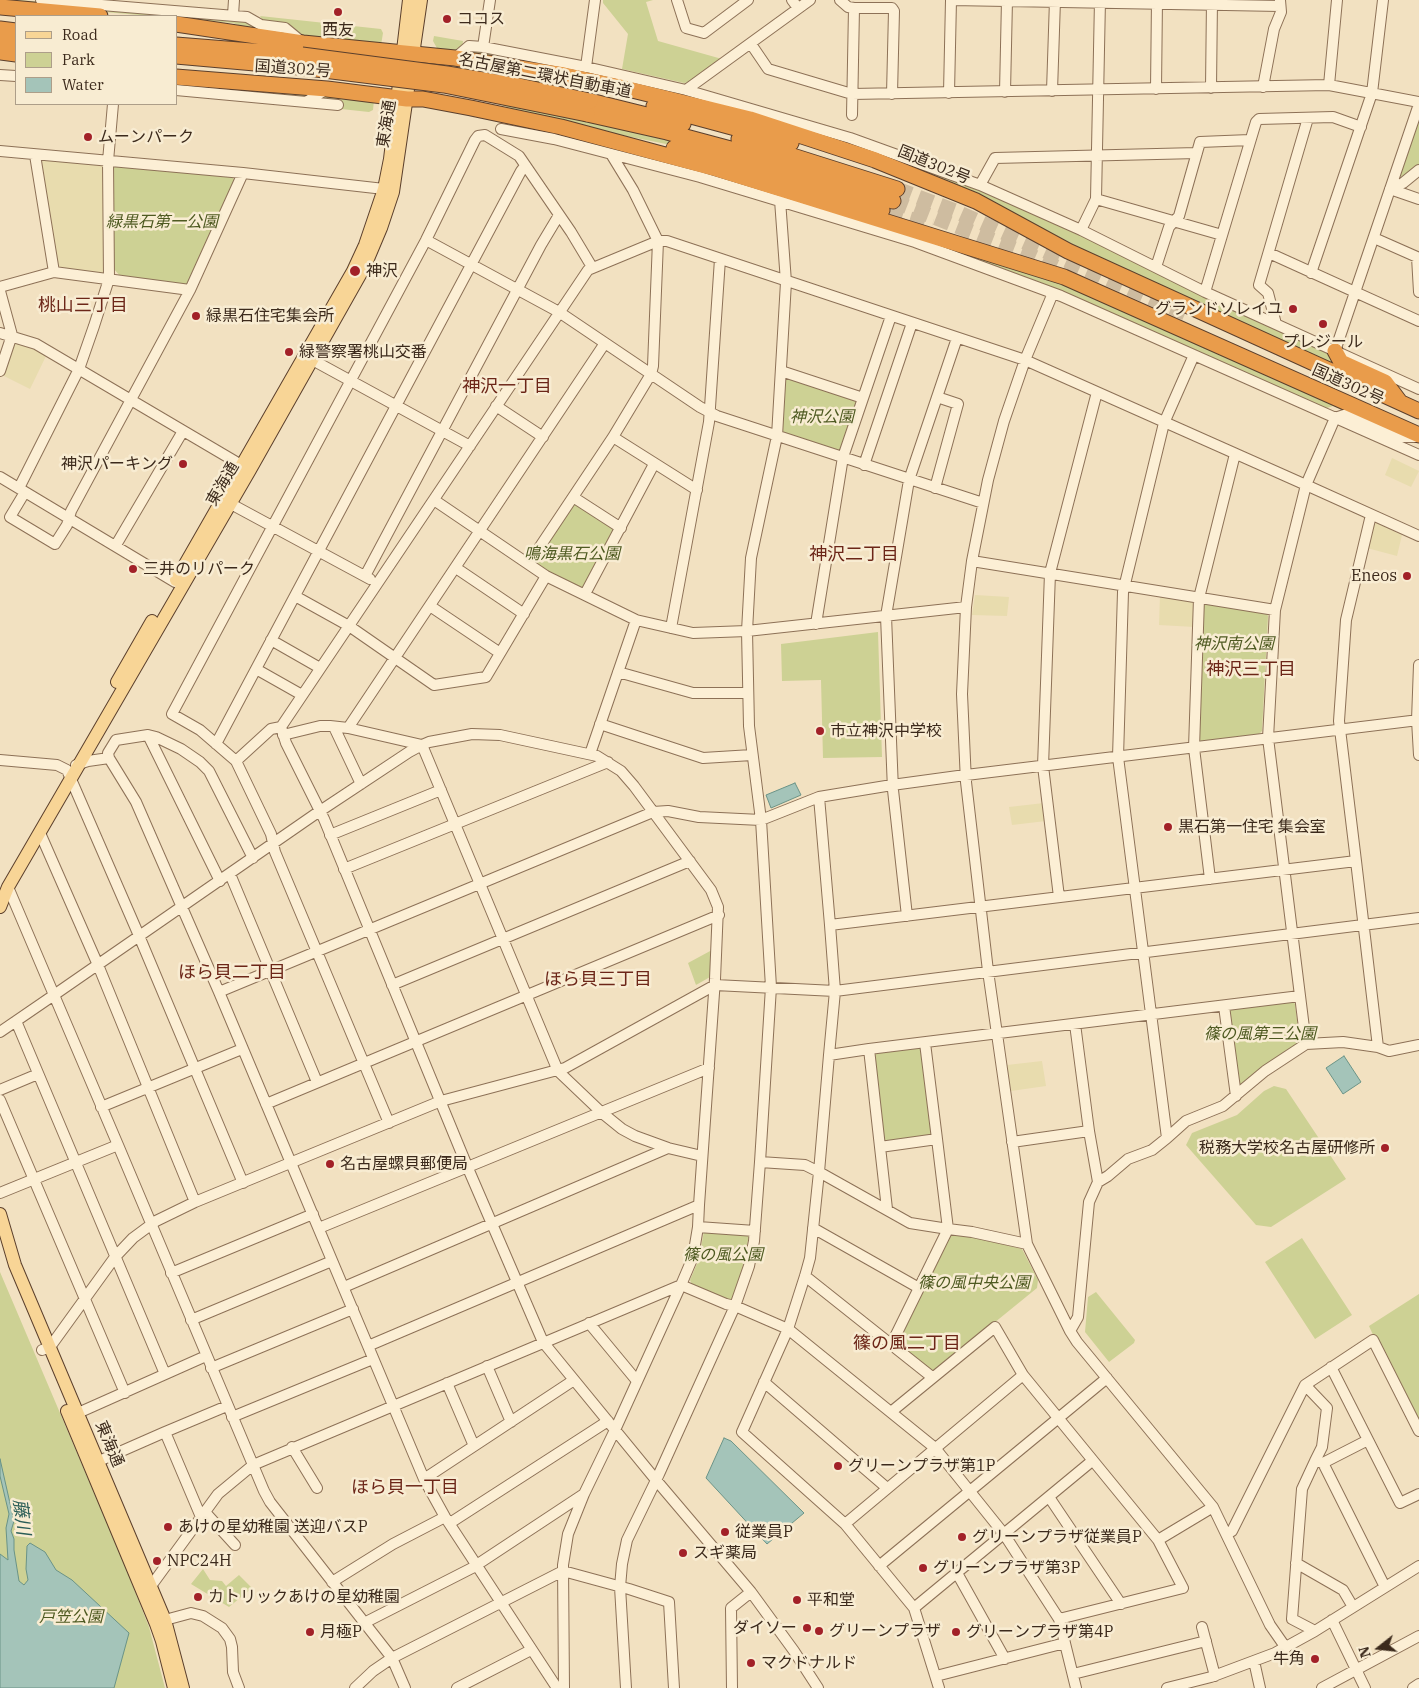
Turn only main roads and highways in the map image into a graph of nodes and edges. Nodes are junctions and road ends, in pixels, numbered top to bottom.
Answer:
1 (409, 0) edge
2 (421, 0) edge
3 (0, 7) edge
4 (89, 15) edge
5 (0, 20) edge
6 (15, 21) edge
7 (181, 25) edge
8 (0, 29) edge
9 (15, 31) edge
10 (280, 39) junction
11 (0, 41) edge
12 (15, 42) edge
13 (178, 45) edge
14 (0, 52) edge
15 (15, 54) edge
16 (302, 55) junction
17 (178, 56) edge
18 (410, 56) junction
19 (0, 62) edge
20 (15, 64) edge
21 (505, 66) junction
22 (178, 69) edge
23 (178, 77) edge
24 (292, 86) junction
25 (401, 95) junction
26 (525, 119) junction
27 (602, 138) junction
28 (894, 195) junction
29 (1335, 351) road end
30 (308, 358) junction
31 (1400, 403) junction
32 (1419, 410) edge
33 (1419, 436) edge
34 (246, 468) junction
35 (69, 775) junction
36 (4, 887) edge
37 (0, 907) edge
38 (0, 1214) edge
39 (0, 1244) edge
40 (46, 1348) junction
41 (174, 1688) edge
42 (183, 1688) edge

1 - 18 main road
2 - 18 main road
3 - 4 highway
5 - 6 highway
7 - 10 highway, 国道302号
8 - 9 highway
10 - 16 highway, 国道302号
10 - 25 highway, 国道302号
11 - 12 highway
13 - 16 highway, 名古屋第二環状自動車道
14 - 15 highway
16 - 17 highway, 名古屋第二環状自動車道
16 - 18 highway, 国道302号
16 - 28 highway, 名古屋第二環状自動車道, bridge
18 - 21 highway, 国道302号
18 - 25 main road, 東海通
18 - 26 highway, 国道302号
19 - 20 highway
21 - 28 highway
21 - 31 highway, 国道302号
22 - 24 highway
23 - 24 highway, 国道302号
24 - 25 highway, 国道302号
25 - 26 highway, 国道302号
25 - 30 main road, 東海通
25 - 30 main road, 東海通
26 - 27 highway, 国道302号
27 - 28 highway
27 - 33 highway, 国道302号
29 - 31 highway
30 - 34 main road, 東海通
31 - 32 highway, 国道302号
34 - 35 main road, 東海通
34 - 35 main road, 東海通
35 - 36 main road, 東海通
35 - 36 main road, 東海通
36 - 37 main road, 東海通
38 - 40 main road, 東海通
39 - 40 main road, 東海通
40 - 41 main road, 東海通
40 - 42 main road, 東海通

